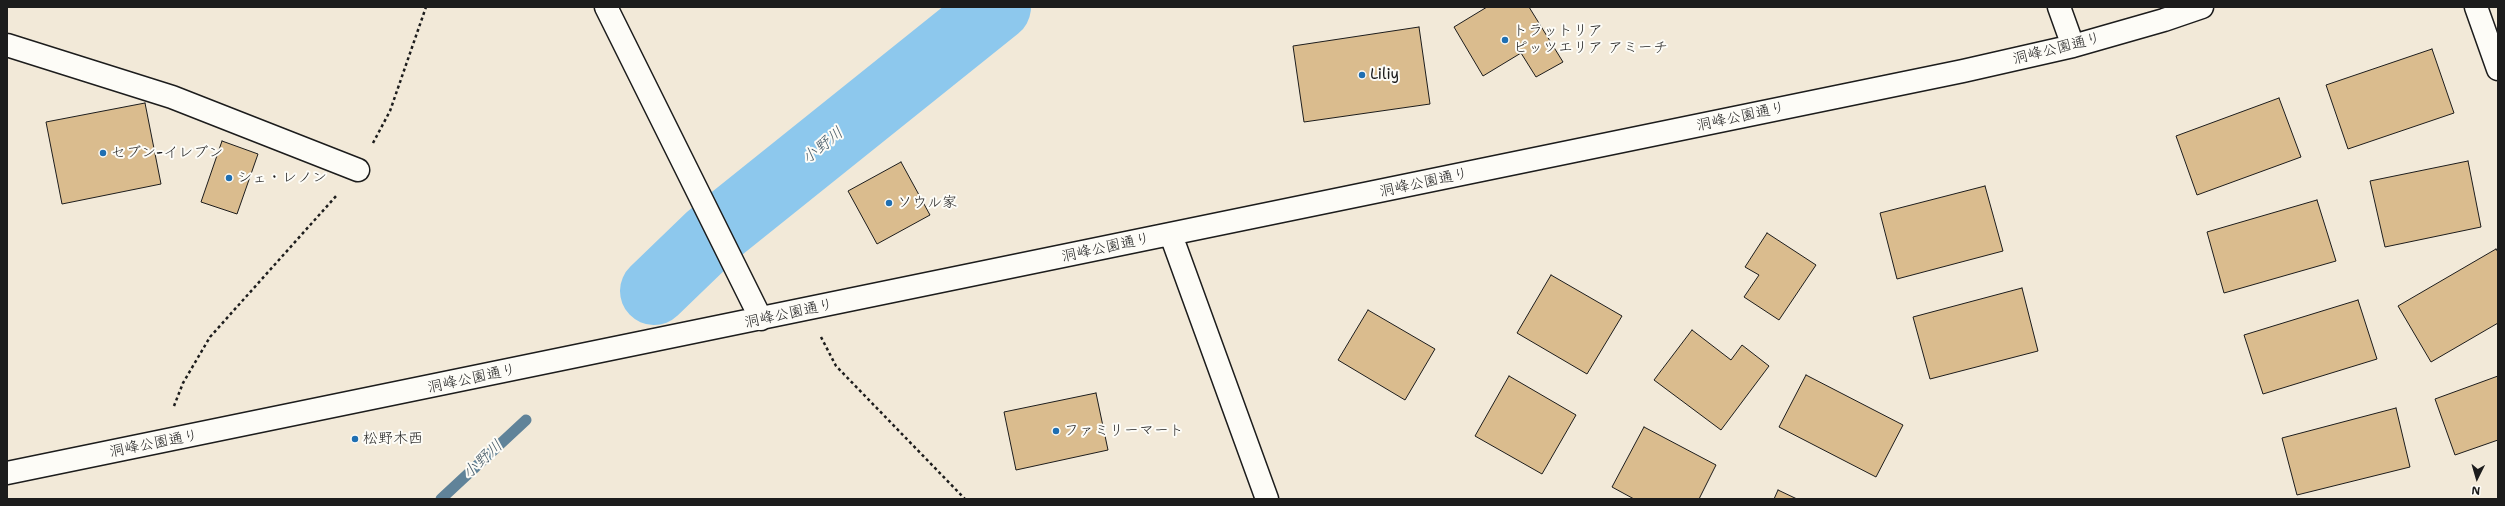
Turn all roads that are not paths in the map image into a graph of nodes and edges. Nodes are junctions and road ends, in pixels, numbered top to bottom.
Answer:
1 (606, 7) edge
2 (2059, 7) edge
3 (2202, 7) edge
4 (2476, 7) edge
5 (7, 45) edge
6 (2073, 46) junction
7 (2496, 57) edge
8 (358, 170) road end
9 (1171, 235) junction
10 (761, 319) junction
11 (7, 473) edge
12 (1267, 499) edge

1 - 10 street
2 - 6 street
3 - 6 street, 洞峰公園通り
4 - 7 street
5 - 8 street
6 - 9 street, 洞峰公園通り
9 - 10 street, 洞峰公園通り
9 - 12 street
10 - 11 street, 洞峰公園通り

